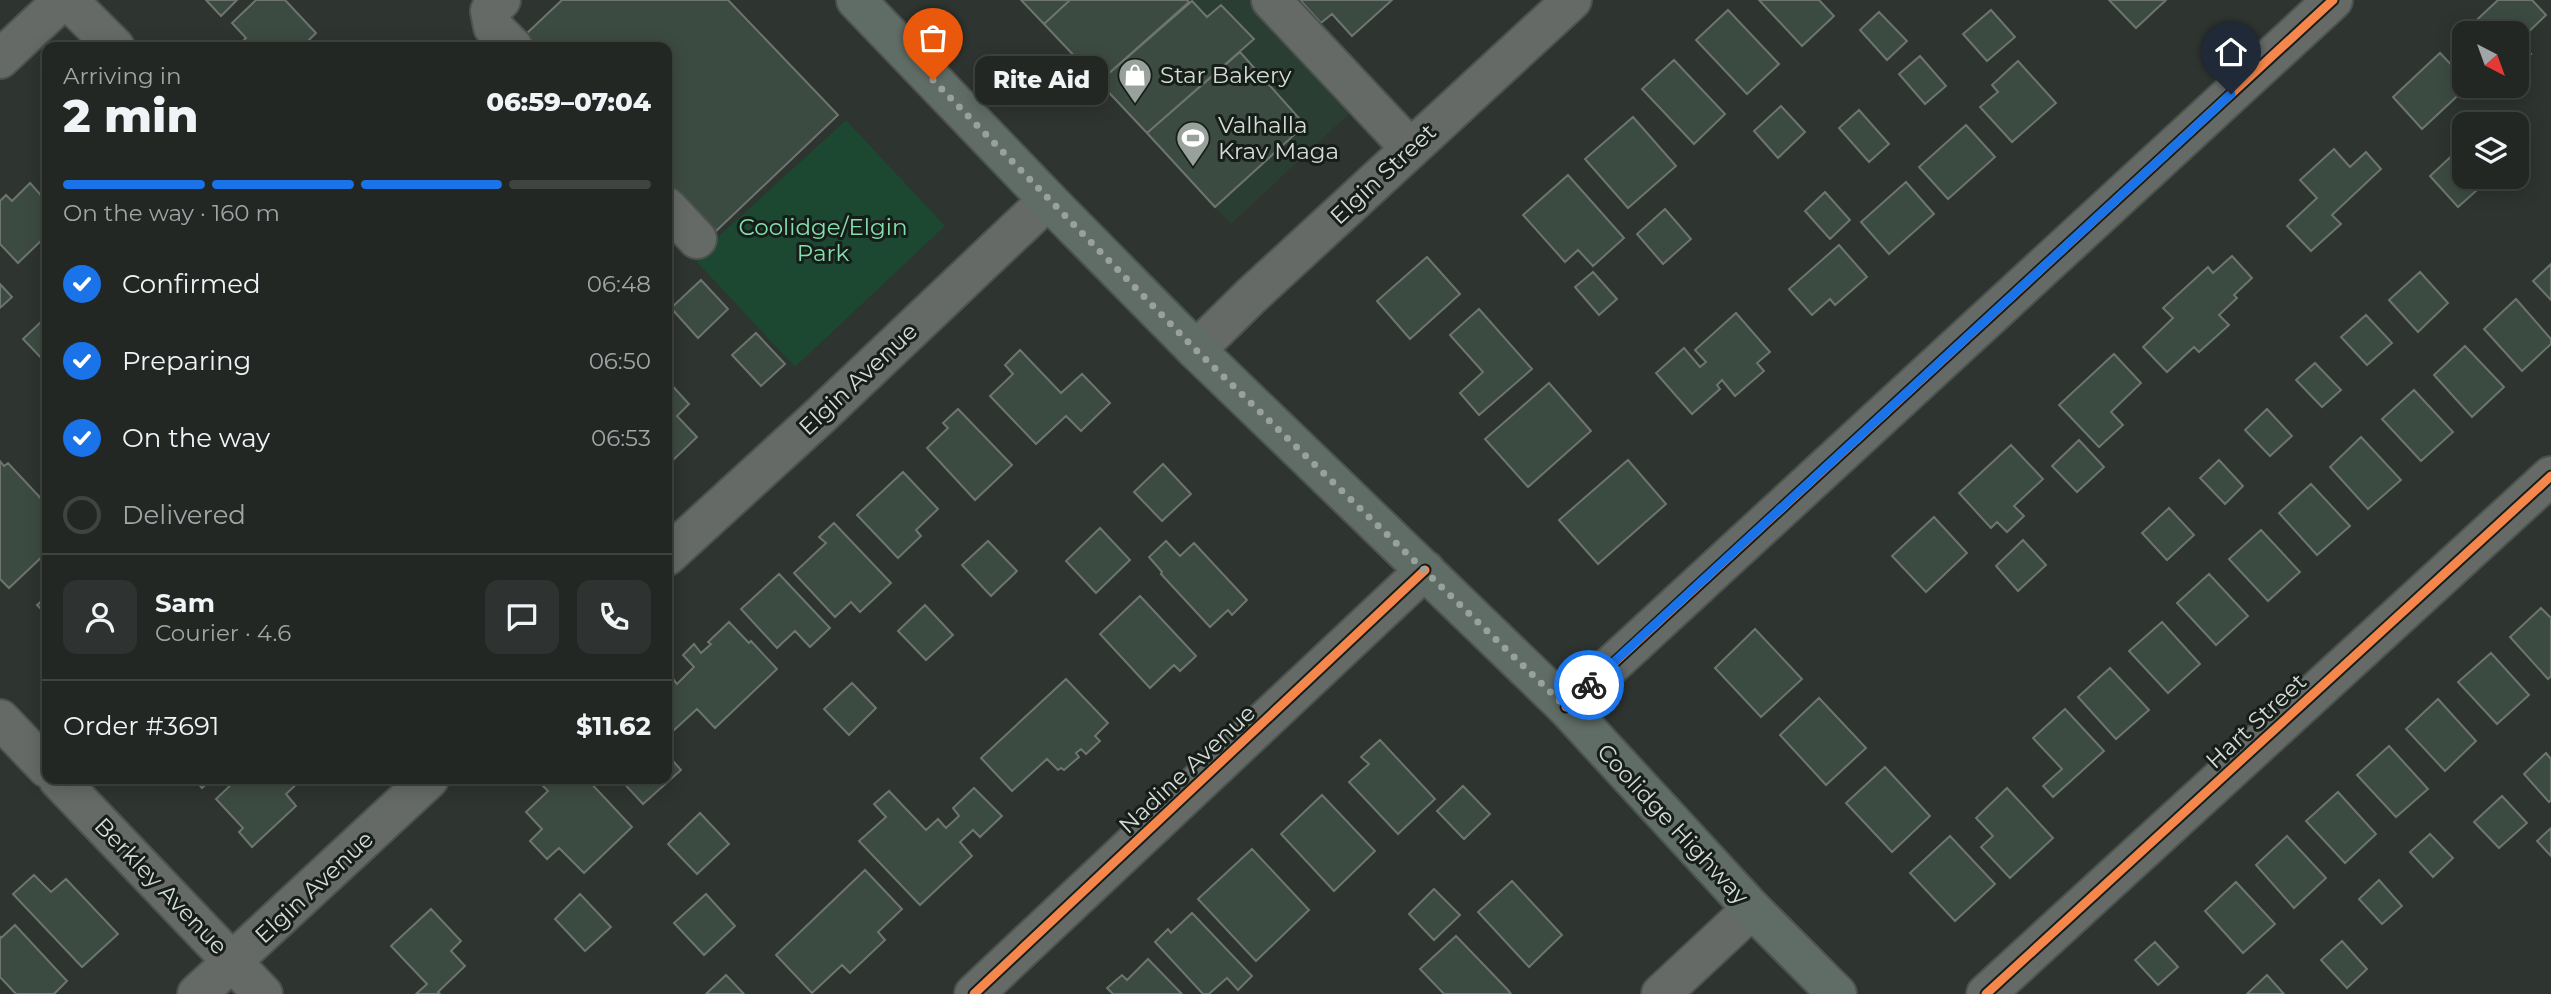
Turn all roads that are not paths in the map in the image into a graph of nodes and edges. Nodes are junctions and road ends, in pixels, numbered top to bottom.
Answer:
1 (63, 0) edge
2 (68, 0) edge
3 (501, 0) edge
4 (856, 0) edge
5 (1270, 0) edge
6 (1572, 0) edge
7 (2333, 0) edge
8 (110, 42) edge
9 (508, 42) edge
10 (0, 59) edge
11 (1410, 148) junction
12 (1048, 200) junction
13 (672, 212) edge
14 (697, 239) dead end
15 (1196, 350) junction
16 (2551, 476) edge
17 (672, 551) edge
18 (1425, 570) junction
19 (1566, 707) junction
20 (0, 719) edge
21 (42, 763) edge
22 (63, 784) edge
23 (424, 784) edge
24 (1752, 909) junction
25 (233, 961) junction
26 (197, 994) edge
27 (263, 994) edge
28 (974, 994) edge
29 (1661, 994) edge
30 (1838, 994) edge
31 (1986, 994) edge

1 - 10 street
2 - 8 street
3 - 9 street
4 - 12 main road, Coolidge Highway
5 - 11 street
6 - 11 street, Elgin Street
7 - 19 street
11 - 15 street, Elgin Street
12 - 15 main road, Coolidge Highway
12 - 17 street, Elgin Avenue
13 - 14 street
15 - 18 main road, Coolidge Highway
16 - 31 street, Hart Street
18 - 19 main road, Coolidge Highway
18 - 28 street, Nadine Avenue
19 - 24 main road, Coolidge Highway
20 - 21 street
22 - 25 street, Berkley Avenue
23 - 25 street, Elgin Avenue
24 - 29 street
24 - 30 main road, Coolidge Highway
25 - 26 street, Elgin Avenue
25 - 27 street, Berkley Avenue

